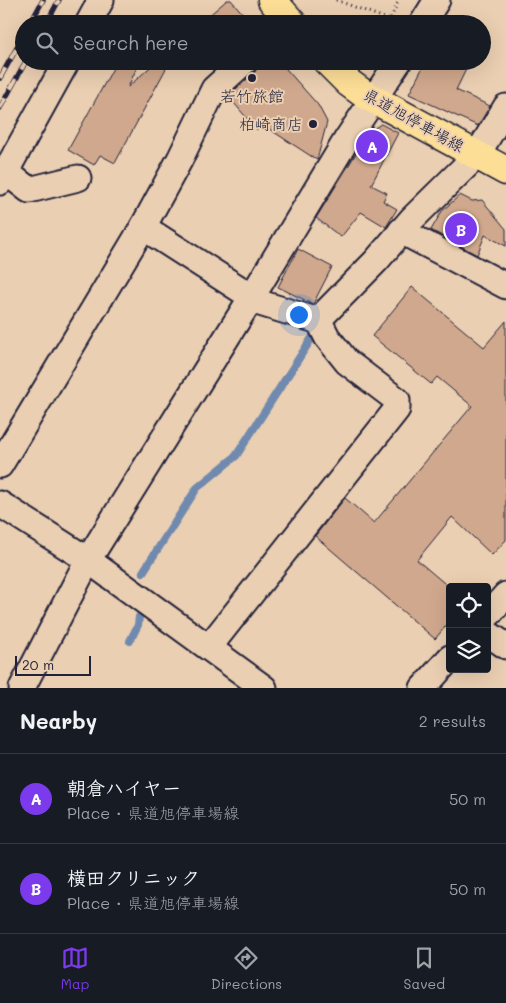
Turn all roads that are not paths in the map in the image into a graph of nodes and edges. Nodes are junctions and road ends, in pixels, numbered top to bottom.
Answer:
1 (101, 0) edge
2 (272, 0) edge
3 (437, 0) edge
4 (93, 15) edge
5 (284, 15) edge
6 (428, 15) edge
7 (62, 70) edge
8 (235, 70) edge
9 (337, 70) edge
10 (393, 70) edge
11 (374, 99) junction
12 (506, 107) edge
13 (477, 155) junction
14 (506, 171) edge
15 (3, 177) edge
16 (78, 178) dead end
17 (143, 227) junction
18 (401, 231) junction
19 (506, 286) edge
20 (251, 298) junction
21 (317, 321) junction
22 (0, 465) edge
23 (0, 504) edge
24 (88, 560) junction
25 (506, 595) edge
26 (491, 612) edge
27 (491, 636) edge
28 (506, 646) edge
29 (210, 647) junction
30 (446, 662) edge
31 (22, 688) edge
32 (264, 688) edge
33 (423, 688) edge

1 - 4 street
2 - 5 main road
3 - 6 street
7 - 15 street
8 - 17 street
9 - 11 main road, 県道旭停車場線
10 - 11 street
11 - 13 main road, 県道旭停車場線
11 - 20 street
12 - 13 street
13 - 14 main road, 県道旭停車場線
13 - 18 street
15 - 16 street
17 - 20 street
17 - 22 street
18 - 19 street
18 - 21 street
20 - 21 street
20 - 24 street
21 - 29 street
23 - 24 street
24 - 29 street
24 - 31 street
25 - 26 street
27 - 28 street
29 - 32 street
30 - 33 street

